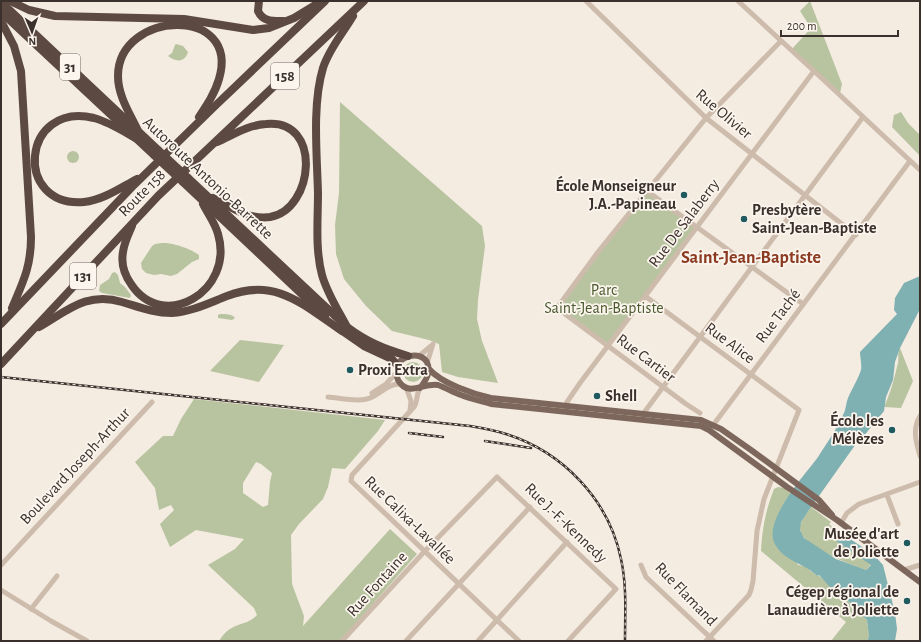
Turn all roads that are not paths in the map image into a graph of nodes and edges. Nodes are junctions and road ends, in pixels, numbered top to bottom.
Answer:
1 (10, 1) edge
2 (259, 1) edge
3 (324, 1) edge
4 (586, 1) edge
5 (738, 1) edge
6 (1, 2) edge
7 (361, 4) edge
8 (1, 12) edge
9 (286, 21) junction
10 (1, 22) edge
11 (781, 41) junction
12 (814, 71) junction
13 (863, 117) junction
14 (706, 118) junction
15 (191, 129) junction
16 (138, 136) junction
17 (211, 145) junction
18 (752, 154) junction
19 (910, 161) junction
20 (920, 170) edge
21 (144, 175) junction
22 (647, 191) junction
23 (202, 195) junction
24 (805, 195) junction
25 (134, 221) junction
26 (697, 227) junction
27 (856, 235) junction
28 (752, 267) junction
29 (645, 296) junction
30 (803, 304) junction
31 (10, 315) junction
32 (1, 324) edge
33 (344, 329) junction
34 (31, 331) junction
35 (700, 337) junction
36 (608, 346) junction
37 (408, 356) junction
38 (419, 356) junction
39 (1, 364) edge
40 (428, 366) junction
41 (397, 369) junction
42 (750, 374) junction
43 (404, 386) junction
44 (663, 387) junction
45 (420, 388) junction
46 (328, 397) dead end
47 (353, 399) junction
48 (152, 402) dead end
49 (565, 409) junction
50 (410, 412) junction
51 (700, 413) dead end
52 (642, 417) junction
53 (919, 418) edge
54 (711, 427) junction
55 (920, 456) edge
56 (776, 469) junction
57 (774, 476) junction
58 (497, 477) joint
59 (920, 482) edge
60 (886, 494) junction
61 (530, 507) junction
62 (839, 522) junction
63 (898, 524) dead end
64 (567, 542) junction
65 (424, 552) junction
66 (1, 565) edge
67 (641, 565) dead end
68 (920, 565) edge
69 (904, 570) junction
70 (57, 576) dead end
71 (920, 582) edge
72 (458, 584) junction
73 (1, 590) edge
74 (31, 609) junction
75 (497, 620) junction
76 (710, 640) edge
77 (88, 641) edge
78 (342, 641) edge
79 (406, 641) edge
80 (478, 641) edge
81 (519, 641) edge
82 (568, 641) edge

1 - 9 highway
2 - 9 highway
3 - 9 highway
3 - 15 highway, Route 158 / 158
4 - 14 street, Rue Olivier
5 - 11 street
6 - 16 highway, Autoroute Antonio-Barrette / 31
7 - 17 highway, Route 158 / 158
7 - 33 highway
8 - 16 highway, Autoroute Antonio-Barrette / 31
10 - 31 highway
11 - 12 street
11 - 14 street
12 - 13 street
12 - 18 street, Rue De Salaberry
13 - 19 street
13 - 24 street
14 - 18 street, Rue Olivier
14 - 22 street
15 - 16 highway
15 - 21 highway, Route 158 / 158
16 - 21 highway
16 - 23 highway, Autoroute Antonio-Barrette / 31, bridge
17 - 23 highway
17 - 25 highway, Route 158 / 131
18 - 24 street, Rue Olivier
18 - 26 street, Rue De Salaberry
19 - 20 street
19 - 27 street, Rue Taché
21 - 31 highway, Route 158 / 158
22 - 26 street
22 - 36 street, Rue Cartier
23 - 25 highway
23 - 33 highway, Autoroute Antonio-Barrette / 31
24 - 27 street, Rue Olivier
24 - 28 street
25 - 34 highway, Route 158 / 131
26 - 28 street
26 - 29 street, Rue De Salaberry
27 - 30 street, Rue Taché
28 - 30 street
28 - 35 street
29 - 35 street, Rue Alice
29 - 36 street, Rue De Salaberry
30 - 42 street, Rue Taché
31 - 32 highway, Route 158
33 - 34 highway
33 - 37 highway, Autoroute Antonio-Barrette / 31
33 - 41 highway, Autoroute Antonio-Barrette / 31
34 - 39 highway, Route 158 / 131
35 - 42 street, Rue Alice
35 - 44 street
36 - 44 street, Rue Cartier
36 - 49 street, Rue De Salaberry
37 - 38 main road
37 - 41 main road
38 - 40 main road
38 - 40 street
40 - 45 main road
40 - 49 main road
41 - 43 main road
41 - 47 street
42 - 54 street, Rue Taché
42 - 56 street, Rue Alice
43 - 45 main road
43 - 47 street
43 - 50 street
44 - 51 street, Rue Cartier
44 - 52 street
45 - 49 main road
45 - 50 street, Rue Calixa-Lavallée
46 - 47 street
48 - 66 street, Boulevard Joseph-Arthur
49 - 52 main road
50 - 65 street, Rue Calixa-Lavallée
52 - 54 main road
53 - 55 street
54 - 56 main road
54 - 57 main road
56 - 57 street
56 - 62 main road
57 - 62 main road
57 - 76 street
58 - 61 street, Rue J.-F.-Kennedy
58 - 65 street, Rue Fontaine
59 - 60 street
60 - 62 street
60 - 63 street
61 - 64 street, Rue J.-F.-Kennedy
61 - 72 street
62 - 69 main road
64 - 75 street
64 - 82 street, Rue J.-F.-Kennedy
65 - 72 street, Rue Calixa-Lavallée
65 - 78 street, Rue Fontaine
67 - 76 street, Rue Flamand
68 - 69 street
69 - 71 main road
70 - 74 street
72 - 75 street, Rue Calixa-Lavallée
72 - 79 street
73 - 74 street
74 - 77 street
75 - 80 street
75 - 81 street, Rue Calixa-Lavallée

